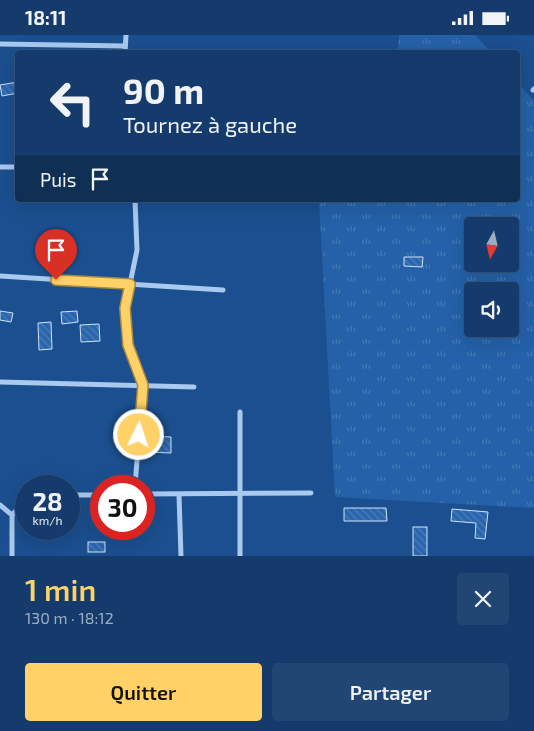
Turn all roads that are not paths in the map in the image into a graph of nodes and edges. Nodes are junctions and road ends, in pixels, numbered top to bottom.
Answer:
1 (126, 35) edge
2 (0, 44) edge
3 (125, 49) edge
4 (0, 167) edge
5 (15, 167) edge
6 (135, 202) edge
7 (0, 276) edge
8 (130, 284) junction
9 (223, 290) dead end
10 (0, 383) edge
11 (143, 385) junction
12 (194, 387) dead end
13 (240, 412) dead end
14 (136, 475) edge
15 (311, 493) dead end
16 (155, 494) edge
17 (240, 494) junction
18 (179, 495) junction
19 (0, 505) edge
20 (15, 512) edge
21 (12, 515) junction
22 (12, 556) edge
23 (181, 556) edge
24 (240, 556) edge

1 - 3 street
2 - 3 street
4 - 5 street
6 - 8 street
7 - 8 street
8 - 9 street
8 - 11 street
10 - 11 street
11 - 12 street
11 - 14 street
13 - 17 street
15 - 17 street
16 - 18 street
17 - 18 street
17 - 24 street
18 - 23 street
19 - 21 street
20 - 21 street
21 - 22 street

